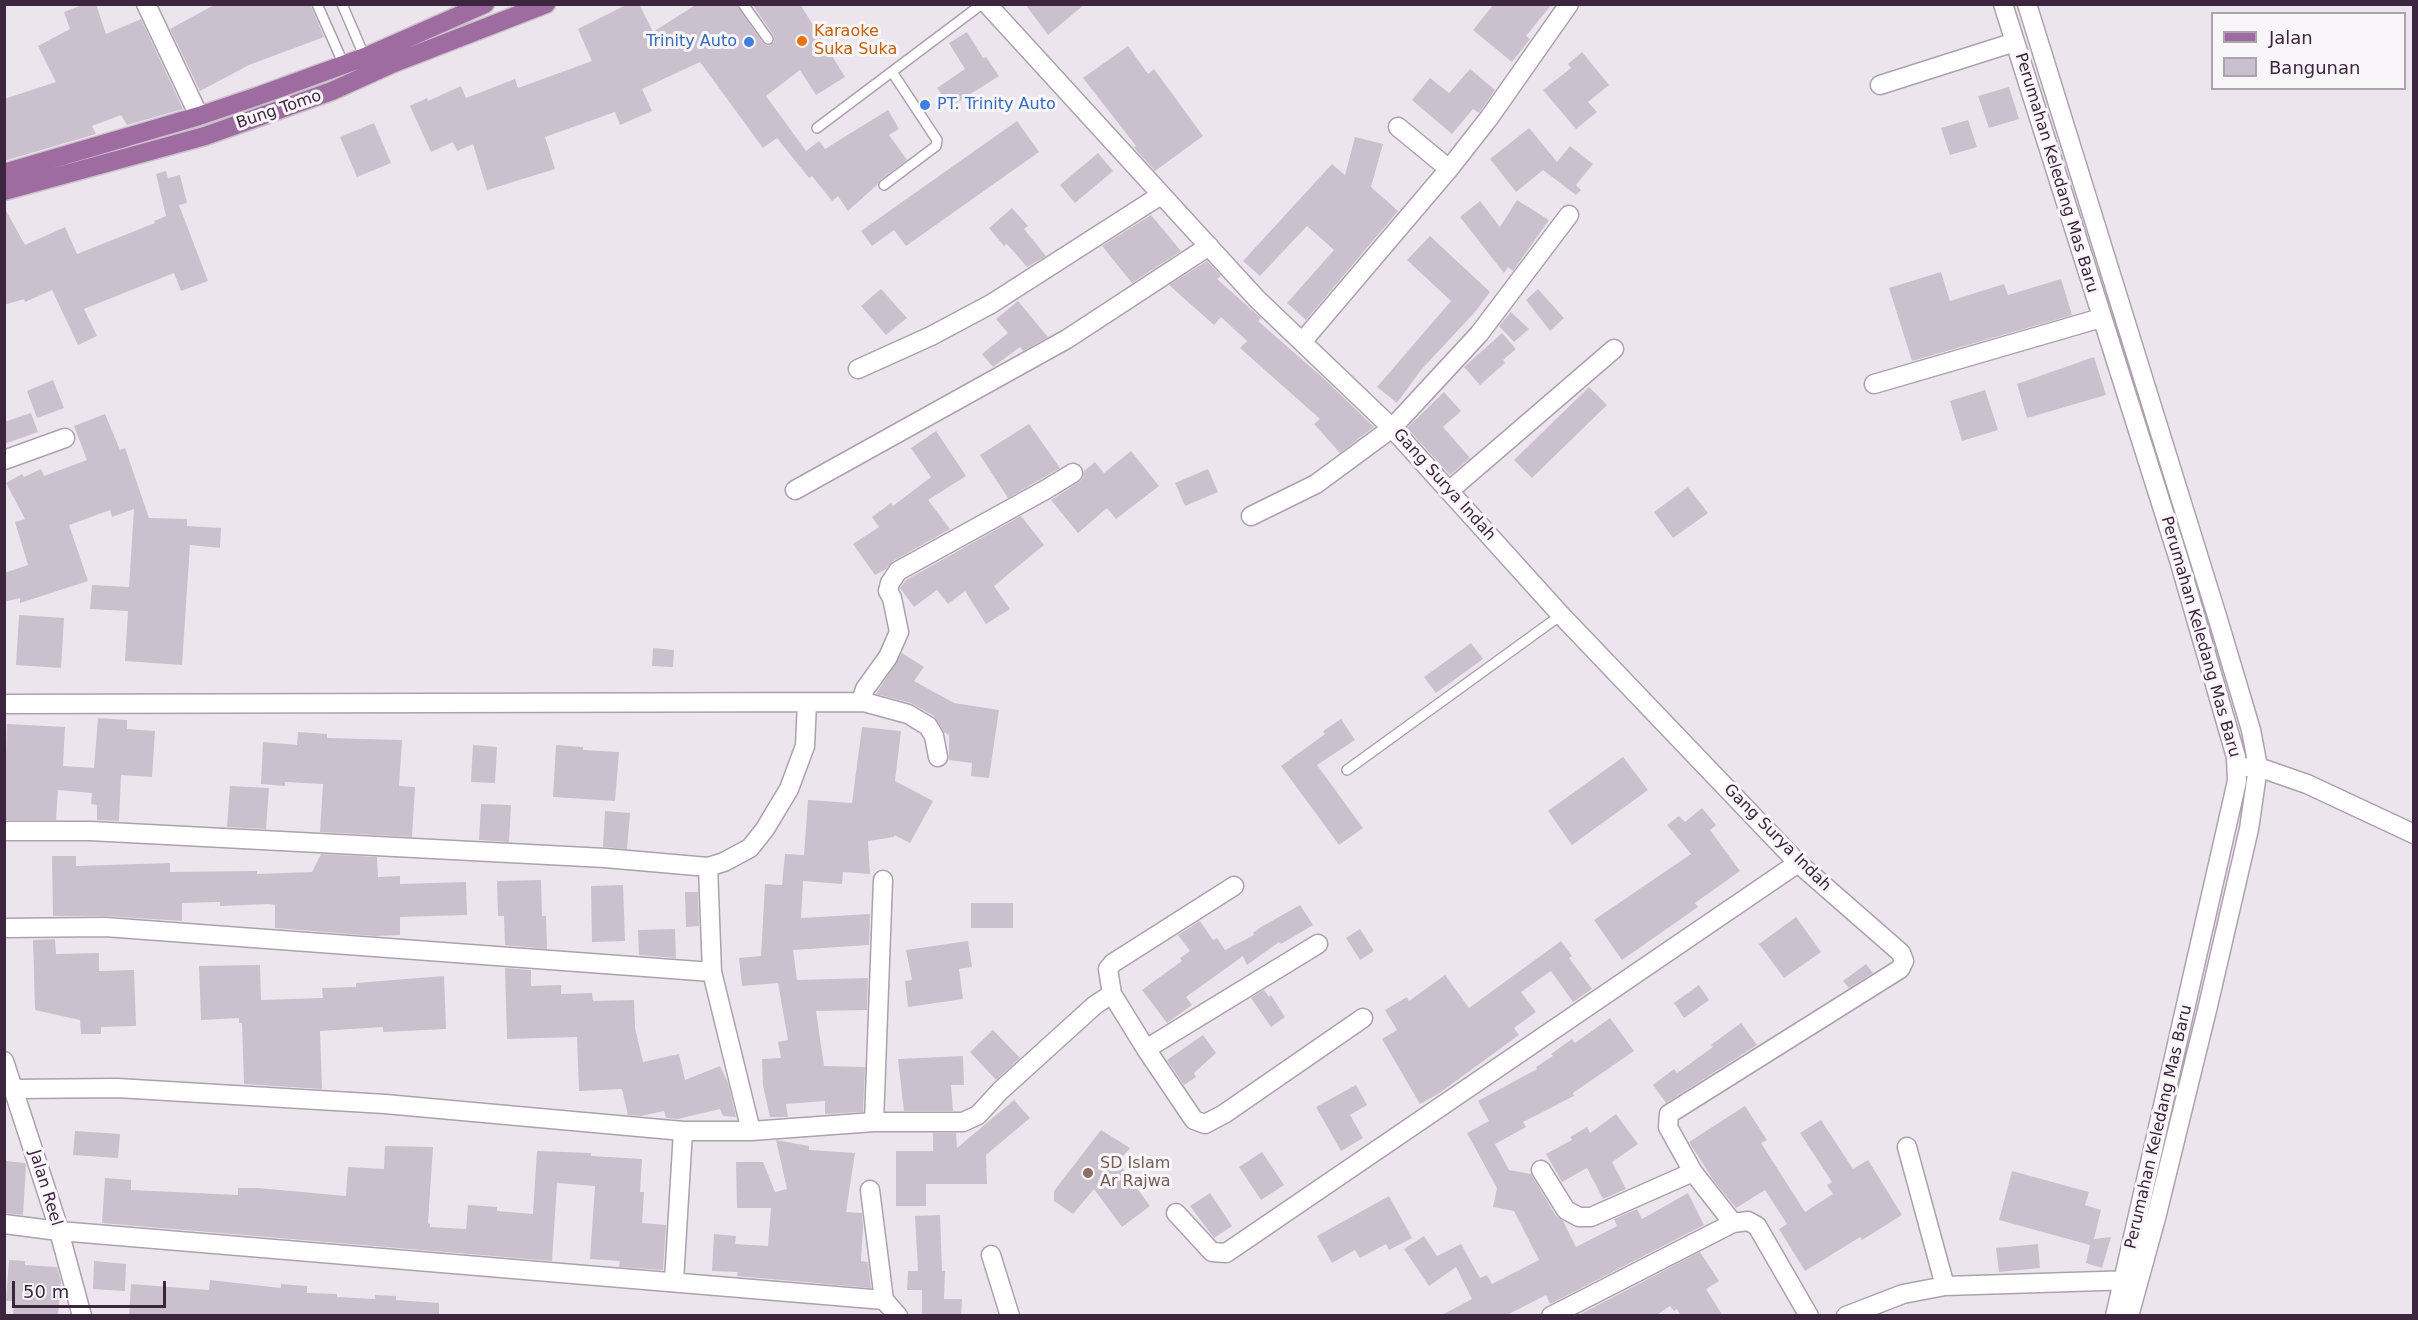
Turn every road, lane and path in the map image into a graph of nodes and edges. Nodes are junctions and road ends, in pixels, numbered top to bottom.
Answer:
1 (146, 4) edge
2 (317, 4) edge
3 (342, 4) edge
4 (485, 4) edge
5 (546, 4) edge
6 (743, 4) edge
7 (985, 4) edge
8 (1569, 4) edge
9 (2028, 7) edge
10 (521, 9) edge
11 (2005, 10) edge
12 (768, 39) dead end
13 (2014, 42) junction
14 (344, 65) junction
15 (369, 65) junction
16 (892, 72) junction
17 (324, 73) junction
18 (1880, 85) dead end
19 (332, 91) junction
20 (199, 117) junction
21 (1398, 127) dead end
22 (817, 128) dead end
23 (1449, 169) junction
24 (4, 173) edge
25 (884, 185) dead end
26 (4, 191) edge
27 (1161, 195) junction
28 (1569, 215) dead end
29 (1209, 246) junction
30 (2101, 318) junction
31 (1302, 342) junction
32 (1614, 349) dead end
33 (858, 369) dead end
34 (1874, 384) dead end
35 (1392, 428) junction
36 (66, 438) dead end
37 (4, 460) edge
38 (1073, 472) dead end
39 (795, 490) dead end
40 (1449, 491) junction
41 (1251, 516) dead end
42 (1561, 615) junction
43 (864, 702) junction
44 (807, 703) junction
45 (4, 704) edge
46 (938, 757) dead end
47 (2237, 767) junction
48 (2258, 767) junction
49 (1347, 770) dead end
50 (4, 831) edge
51 (2414, 834) edge
52 (1798, 863) junction
53 (708, 867) junction
54 (883, 880) dead end
55 (1234, 886) dead end
56 (4, 927) edge
57 (1318, 944) dead end
58 (712, 972) junction
59 (1112, 994) junction
60 (1363, 1017) dead end
61 (1146, 1049) junction
62 (4, 1061) edge
63 (14, 1089) junction
64 (874, 1122) junction
65 (683, 1131) junction
66 (751, 1131) junction
67 (1907, 1148) dead end
68 (1541, 1170) dead end
69 (1693, 1172) junction
70 (870, 1190) dead end
71 (1176, 1213) dead end
72 (1733, 1223) junction
73 (4, 1224) edge
74 (59, 1231) junction
75 (991, 1255) dead end
76 (2131, 1280) junction
77 (674, 1281) junction
78 (1945, 1286) junction
79 (884, 1300) junction
80 (82, 1316) edge
81 (898, 1316) edge
82 (1011, 1316) edge
83 (1551, 1316) edge
84 (1809, 1316) edge
85 (1846, 1316) edge
86 (2115, 1316) edge
87 (2129, 1316) edge

1 - 20 street
2 - 14 lane
3 - 15 lane
4 - 15 main road, Bung Tomo
5 - 10 main road, Bung Tomo
6 - 12 lane
7 - 16 lane
7 - 27 street, Gang Surya Indah
8 - 23 street
9 - 11 street
9 - 48 street
10 - 15 main road, Bung Tomo
11 - 13 street, Perumahan Keledang Mas Baru
13 - 18 street
13 - 30 street, Perumahan Keledang Mas Baru
14 - 15 main road, Bung Tomo
14 - 17 main road, Bung Tomo
15 - 19 main road, Bung Tomo
16 - 22 lane
16 - 25 lane
17 - 19 main road
17 - 20 main road, Bung Tomo
19 - 26 main road, Bung Tomo
20 - 24 main road, Bung Tomo
21 - 23 street
23 - 31 street
27 - 29 street, Gang Surya Indah
27 - 33 street
28 - 35 street
29 - 31 street, Gang Surya Indah
29 - 39 street
30 - 34 street
30 - 47 street, Perumahan Keledang Mas Baru
31 - 35 street, Gang Surya Indah
32 - 40 street
35 - 40 street, Gang Surya Indah
35 - 41 street
36 - 37 street
38 - 43 street
40 - 42 street, Gang Surya Indah
42 - 49 lane
42 - 52 street, Gang Surya Indah
43 - 44 street
43 - 46 street
44 - 45 street
44 - 53 street
47 - 48 street
47 - 76 street, Perumahan Keledang Mas Baru
48 - 51 street
48 - 76 street
50 - 53 street
52 - 69 street, Gang Surya Indah
52 - 71 street
53 - 58 street
54 - 64 street
55 - 59 street
56 - 58 street
57 - 61 street
58 - 66 street
59 - 61 street
59 - 64 street
60 - 61 street
62 - 63 street, Jalan Reel
63 - 65 street
63 - 74 street, Jalan Reel
64 - 66 street
65 - 66 street
65 - 77 street
67 - 78 street
68 - 69 street
69 - 72 street
70 - 79 street
72 - 83 street
72 - 84 street
73 - 74 street
74 - 77 street
74 - 80 street, Jalan Reel
75 - 82 street
76 - 78 street
76 - 86 street, Perumahan Keledang Mas Baru
76 - 87 street
77 - 79 street
78 - 85 street
79 - 81 street

